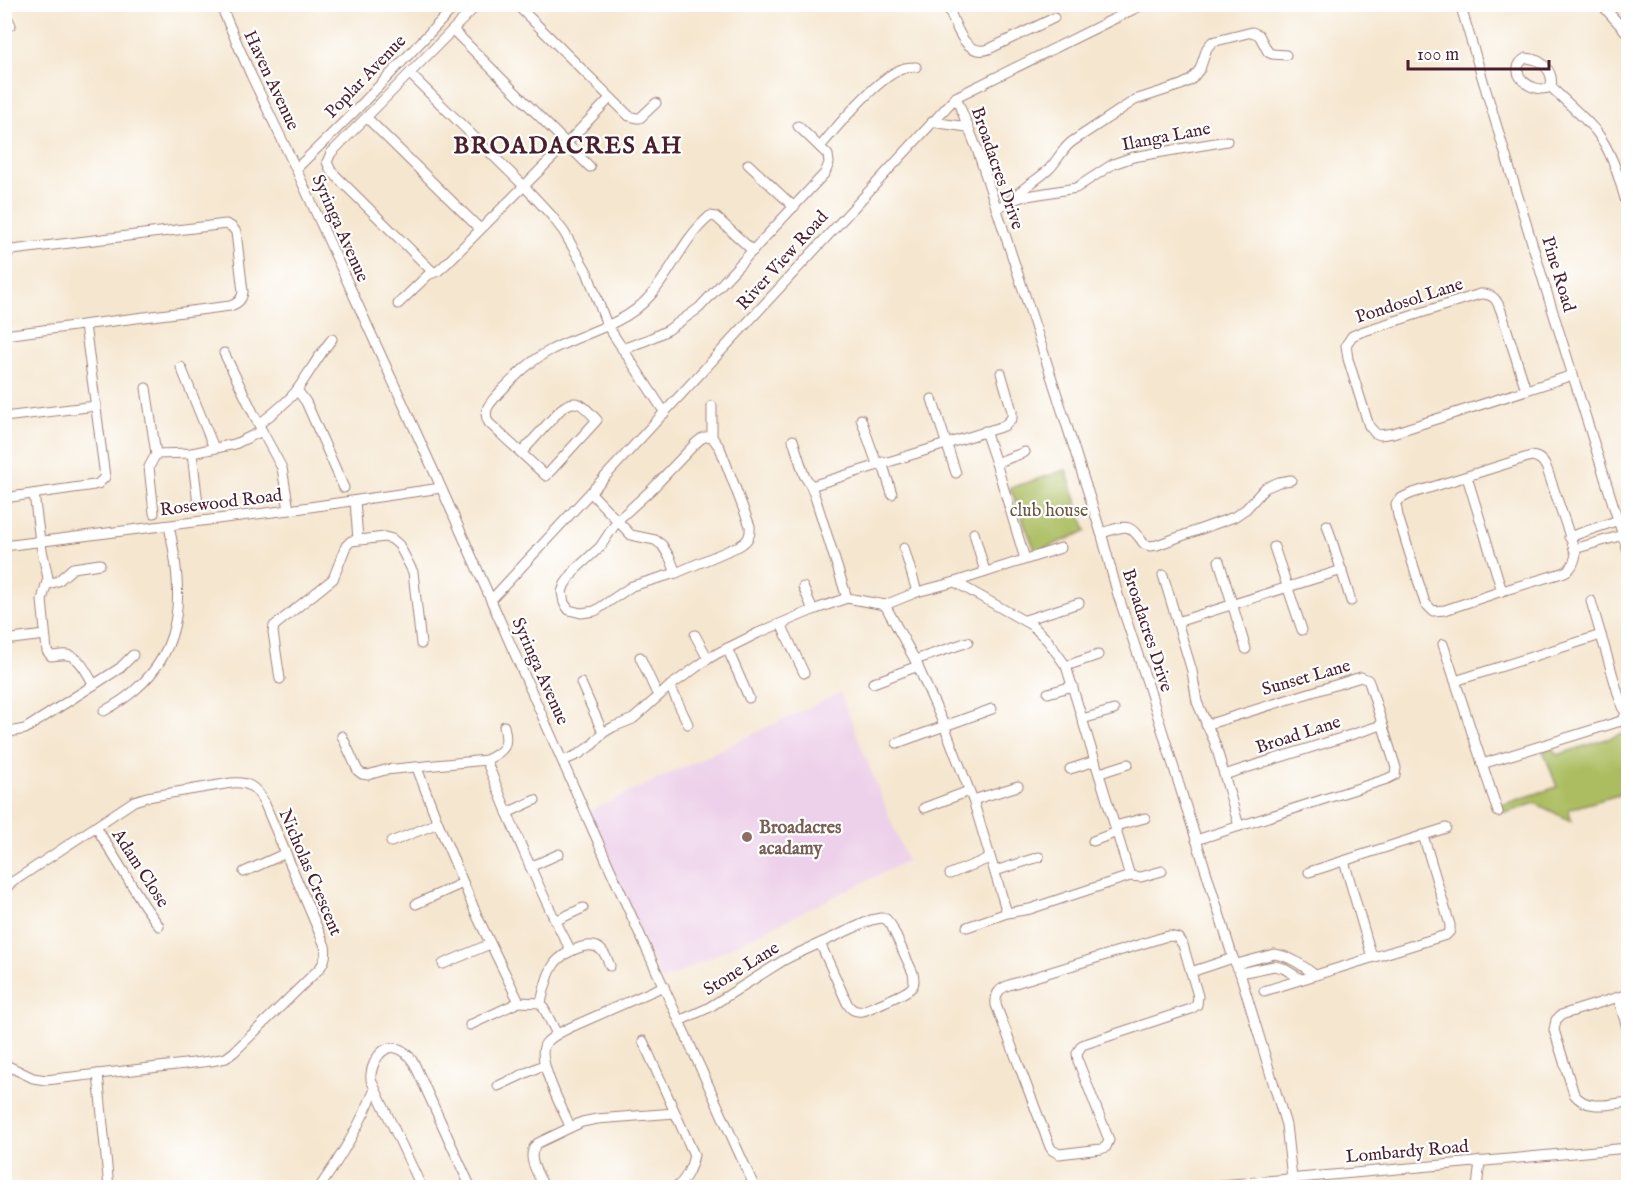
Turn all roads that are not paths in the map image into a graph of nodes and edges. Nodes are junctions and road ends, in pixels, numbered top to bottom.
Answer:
1 (220, 4) edge
2 (457, 4) edge
3 (478, 4) edge
4 (516, 4) edge
5 (947, 4) edge
6 (1144, 4) edge
7 (1460, 4) edge
8 (1601, 4) edge
9 (4, 12) edge
10 (1054, 18) dead end
11 (11, 25) dead end
12 (453, 30) junction
13 (1629, 34) edge
14 (1286, 55) dead end
15 (916, 67) dead end
16 (410, 74) junction
17 (1551, 87) dead end
18 (956, 97) junction
19 (610, 98) junction
20 (656, 103) dead end
21 (367, 118) junction
22 (932, 122) junction
23 (798, 126) dead end
24 (968, 127) junction
25 (1227, 141) dead end
26 (567, 143) junction
27 (820, 147) junction
28 (748, 164) dead end
29 (590, 167) dead end
30 (296, 169) junction
31 (524, 186) junction
32 (1011, 200) junction
33 (794, 207) junction
34 (996, 209) junction
35 (1629, 209) edge
36 (480, 229) junction
37 (4, 251) edge
38 (753, 251) junction
39 (433, 272) junction
40 (398, 304) dead end
41 (85, 325) junction
42 (607, 325) junction
43 (4, 335) edge
44 (332, 339) dead end
45 (622, 349) junction
46 (224, 353) dead end
47 (181, 367) dead end
48 (1001, 373) dead end
49 (1573, 375) junction
50 (146, 388) dead end
51 (297, 390) junction
52 (1526, 390) junction
53 (932, 399) dead end
54 (96, 406) junction
55 (712, 406) dead end
56 (665, 412) junction
57 (4, 417) edge
58 (861, 419) dead end
59 (260, 428) junction
60 (985, 431) junction
61 (712, 437) junction
62 (793, 440) dead end
63 (947, 443) junction
64 (214, 448) junction
65 (522, 452) junction
66 (1025, 452) dead end
67 (192, 453) junction
68 (156, 454) junction
69 (880, 463) junction
70 (996, 463) junction
71 (956, 473) dead end
72 (1467, 477) junction
73 (1291, 480) dead end
74 (811, 486) junction
75 (345, 488) dead end
76 (441, 488) junction
77 (591, 493) junction
78 (34, 494) junction
79 (892, 494) dead end
80 (4, 498) edge
81 (355, 501) junction
82 (198, 504) dead end
83 (289, 510) junction
84 (154, 513) dead end
85 (618, 520) junction
86 (1619, 520) junction
87 (1327, 525) dead end
88 (170, 526) junction
89 (975, 533) dead end
90 (1101, 533) junction
91 (1623, 536) junction
92 (1569, 537) junction
93 (358, 539) junction
94 (40, 541) junction
95 (4, 546) edge
96 (1274, 547) dead end
97 (904, 548) dead end
98 (1061, 548) dead end
99 (1574, 549) junction
100 (1629, 552) edge
101 (1025, 560) junction
102 (1219, 561) dead end
103 (100, 564) dead end
104 (1342, 570) junction
105 (985, 572) junction
106 (676, 573) junction
107 (1163, 575) dead end
108 (955, 582) junction
109 (46, 585) junction
110 (803, 587) dead end
111 (1287, 588) junction
112 (1502, 591) junction
113 (917, 592) junction
114 (847, 598) junction
115 (491, 600) junction
116 (1351, 601) dead end
117 (1591, 601) dead end
118 (1079, 603) dead end
119 (885, 605) junction
120 (1233, 605) junction
121 (813, 610) junction
122 (1025, 620) junction
123 (1177, 622) junction
124 (781, 624) junction
125 (1302, 630) dead end
126 (45, 635) junction
127 (695, 635) dead end
128 (1601, 635) junction
129 (4, 640) edge
130 (968, 642) dead end
131 (422, 644) dead end
132 (1443, 644) dead end
133 (727, 648) junction
134 (1246, 649) dead end
135 (133, 655) dead end
136 (1098, 656) dead end
137 (640, 657) dead end
138 (708, 659) junction
139 (916, 663) junction
140 (1066, 666) junction
141 (804, 674) dead end
142 (280, 679) dead end
143 (1455, 681) junction
144 (581, 683) dead end
145 (873, 683) dead end
146 (94, 685) junction
147 (670, 686) junction
148 (1073, 686) junction
149 (1048, 693) dead end
150 (658, 696) junction
151 (749, 698) dead end
152 (992, 708) dead end
153 (1113, 710) dead end
154 (104, 711) dead end
155 (1628, 715) edge
156 (1082, 719) junction
157 (688, 724) dead end
158 (1206, 724) junction
159 (1382, 724) junction
160 (944, 725) junction
161 (504, 726) dead end
162 (4, 733) edge
163 (603, 733) junction
164 (342, 736) dead end
165 (897, 743) dead end
166 (486, 760) junction
167 (563, 761) junction
168 (1095, 761) junction
169 (1128, 764) dead end
170 (1482, 764) junction
171 (417, 768) junction
172 (1071, 769) dead end
173 (1100, 773) junction
174 (1224, 775) junction
175 (1018, 786) dead end
176 (971, 796) junction
177 (535, 800) dead end
178 (924, 808) dead end
179 (1498, 812) dead end
180 (507, 813) junction
181 (1145, 818) dead end
182 (438, 823) junction
183 (1239, 826) junction
184 (96, 827) junction
185 (1446, 828) dead end
186 (1116, 829) junction
187 (1423, 835) junction
188 (1196, 840) junction
189 (1093, 841) dead end
190 (392, 842) dead end
191 (286, 853) junction
192 (559, 854) dead end
193 (1039, 857) dead end
194 (990, 858) junction
195 (1344, 861) junction
196 (530, 867) junction
197 (995, 871) junction
198 (1162, 871) dead end
199 (244, 872) dead end
200 (1309, 872) dead end
201 (950, 874) dead end
202 (1130, 876) junction
203 (463, 883) junction
204 (4, 891) edge
205 (416, 904) dead end
206 (583, 908) dead end
207 (1007, 914) junction
208 (555, 921) junction
209 (159, 926) dead end
210 (968, 927) dead end
211 (820, 943) junction
212 (490, 944) junction
213 (571, 951) junction
214 (1372, 957) junction
215 (443, 964) dead end
216 (1237, 965) junction
217 (610, 966) dead end
218 (1191, 972) junction
219 (1315, 975) junction
220 (1301, 979) junction
221 (664, 986) junction
222 (1264, 991) dead end
223 (1629, 994) edge
224 (1618, 998) junction
225 (519, 1002) junction
226 (541, 1003) junction
227 (679, 1021) junction
228 (470, 1025) dead end
229 (1629, 1031) edge
230 (557, 1034) junction
231 (643, 1041) dead end
232 (4, 1064) edge
233 (543, 1065) junction
234 (98, 1074) junction
235 (498, 1086) dead end
236 (375, 1089) junction
237 (1629, 1102) edge
238 (675, 1113) junction
239 (570, 1126) junction
240 (1629, 1148) edge
241 (1480, 1161) junction
242 (1292, 1178) junction
243 (109, 1188) edge
244 (319, 1188) edge
245 (422, 1188) edge
246 (471, 1188) edge
247 (545, 1188) edge
248 (674, 1188) edge
249 (755, 1188) edge
250 (1189, 1188) edge
251 (1477, 1188) edge

1 - 30 street, Haven Avenue
2 - 30 street, Poplar Avenue
3 - 12 street
4 - 19 street
5 - 10 street
6 - 18 street, River View Road
7 - 49 street, Pine Road
8 - 13 street
9 - 11 street
12 - 16 street
12 - 26 street
14 - 32 street, Ilanga Lane
15 - 27 street
16 - 21 street
16 - 31 street
17 - 35 street
18 - 22 street, River View Road
18 - 24 street, Broadacres Drive
19 - 20 street
19 - 26 street
21 - 36 street
21 - 39 street
22 - 24 street
22 - 56 street, River View Road
23 - 27 street
24 - 34 street, Broadacres Drive
25 - 32 street, Ilanga Lane
26 - 29 street
26 - 31 street
27 - 33 street
28 - 33 street
30 - 76 street, Syringa Avenue
31 - 36 street
31 - 42 street
32 - 34 street, Ilanga Lane
33 - 38 street
34 - 90 street, Broadacres Drive
36 - 39 street
37 - 41 street
38 - 42 street
38 - 45 street
39 - 40 street
41 - 43 street
41 - 54 street
42 - 45 street
42 - 65 street
44 - 51 street
45 - 56 street
46 - 59 street
47 - 64 street
48 - 60 street
49 - 52 street, Pondosol Lane
49 - 86 street, Pine Road
50 - 68 street
51 - 59 street
51 - 75 street
52 - 52 street, Pondosol Lane
53 - 63 street
54 - 57 street
54 - 78 street
55 - 61 street
56 - 77 street, River View Road
58 - 69 street
59 - 64 street
59 - 83 street
60 - 63 street
60 - 70 street
61 - 85 street
61 - 106 street
62 - 74 street
63 - 69 street
63 - 71 street
64 - 67 street
65 - 65 street
66 - 70 street
67 - 68 street
67 - 82 street
68 - 84 street
69 - 74 street
69 - 79 street
70 - 101 street
72 - 92 street
72 - 112 street
72 - 112 street
73 - 90 street
74 - 114 street
76 - 81 street, Rosewood Road
76 - 115 street, Syringa Avenue
77 - 85 street
77 - 115 street, River View Road
78 - 80 street
78 - 94 street
81 - 83 street, Rosewood Road
81 - 93 street
83 - 88 street, Rosewood Road
85 - 106 street
85 - 106 street
86 - 91 street, Pine Road
86 - 92 street
87 - 104 street
88 - 94 street, Rosewood Road
88 - 154 street
89 - 105 street
90 - 188 street, Broadacres Drive
91 - 99 street
91 - 100 street, Pine Road
92 - 99 street
93 - 131 street
93 - 142 street
94 - 95 street, Rosewood Road
94 - 109 street
96 - 111 street
97 - 113 street
98 - 101 street
99 - 112 street
101 - 105 street
102 - 120 street
103 - 109 street
104 - 111 street
104 - 116 street
105 - 108 street
107 - 123 street
108 - 113 street
108 - 122 street
109 - 126 street
110 - 121 street
111 - 120 street
111 - 125 street
113 - 119 street
114 - 119 street
114 - 121 street
115 - 167 street, Syringa Avenue
117 - 128 street
118 - 122 street
119 - 139 street
120 - 123 street
120 - 134 street
121 - 124 street
122 - 140 street
123 - 158 street
124 - 133 street
124 - 141 street
126 - 129 street
126 - 146 street
127 - 138 street
128 - 143 street
128 - 155 street
130 - 139 street
132 - 143 street
133 - 138 street
133 - 151 street
135 - 146 street
136 - 140 street
137 - 150 street
138 - 147 street
139 - 145 street
139 - 160 street
140 - 148 street
143 - 170 street
144 - 163 street
146 - 162 street
147 - 150 street
147 - 157 street
148 - 149 street
148 - 156 street
150 - 163 street
152 - 160 street
153 - 156 street
155 - 170 street
156 - 168 street
158 - 159 street, Sunset Lane
158 - 174 street
159 - 174 street, Broad Lane
159 - 183 street, Sunset Lane
160 - 165 street
160 - 176 street
161 - 166 street
163 - 167 street
164 - 171 street
166 - 171 street
166 - 180 street
167 - 221 street, Syringa Avenue
168 - 172 street
168 - 173 street
169 - 173 street
170 - 179 street
171 - 182 street
173 - 186 street
174 - 183 street
175 - 176 street
176 - 178 street
176 - 194 street
177 - 180 street
180 - 196 street
181 - 186 street
182 - 190 street
182 - 203 street
183 - 188 street, Sunset Lane
184 - 191 street, Nicholas Crescent
184 - 204 street, Nicholas Crescent
184 - 209 street, Adam Close
185 - 187 street
186 - 189 street
186 - 202 street
187 - 195 street
187 - 214 street
188 - 216 street, Broadacres Drive
191 - 199 street
191 - 234 street, Nicholas Crescent
192 - 196 street
193 - 197 street
194 - 197 street
194 - 201 street
195 - 200 street
195 - 214 street
196 - 208 street
197 - 207 street
198 - 202 street
202 - 207 street
203 - 205 street
203 - 212 street
206 - 208 street
207 - 210 street
208 - 213 street
211 - 211 street, Stone Lane
211 - 227 street, Stone Lane
212 - 215 street
212 - 225 street
213 - 217 street
213 - 226 street
214 - 219 street
216 - 218 street
216 - 219 street
216 - 220 street
216 - 242 street, Broadacres Drive
218 - 218 street
219 - 220 street
220 - 222 street
221 - 227 street, Syringa Avenue
221 - 230 street
223 - 224 street
224 - 229 street
224 - 237 street
225 - 226 street
225 - 228 street
226 - 230 street
227 - 249 street, Syringa Avenue
230 - 233 street
231 - 238 street
232 - 234 street, Nicholas Crescent
233 - 235 street
233 - 239 street
234 - 243 street
236 - 244 street
236 - 245 street
236 - 246 street
238 - 239 street
238 - 248 street
239 - 247 street
240 - 241 street, Lombardy Road
241 - 242 street, Lombardy Road
241 - 251 street
242 - 250 street, Lombardy Road

